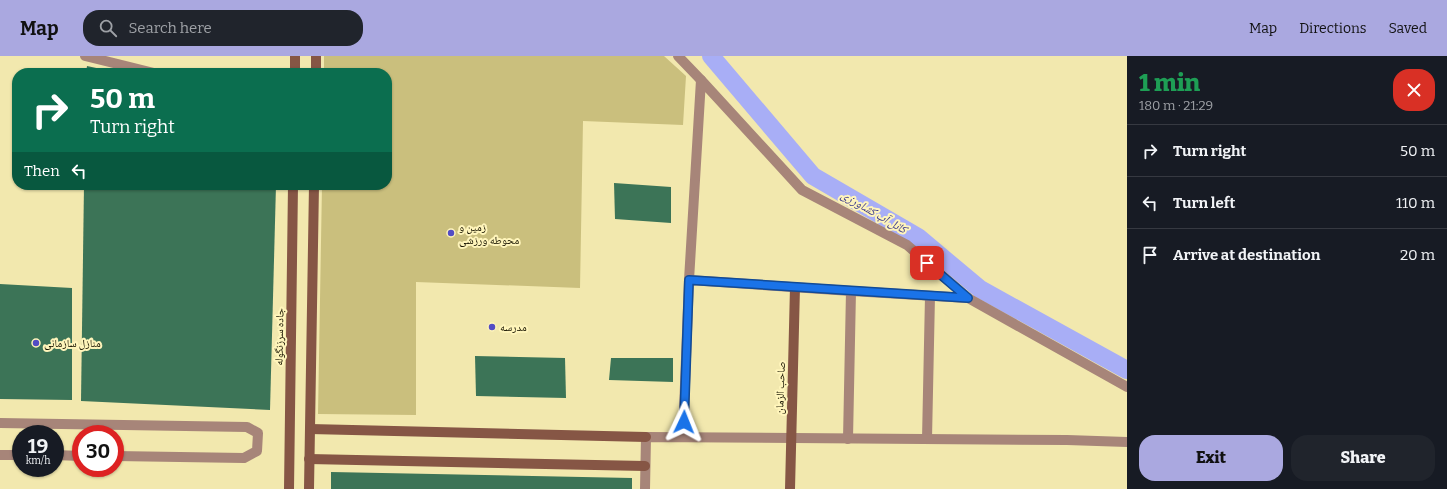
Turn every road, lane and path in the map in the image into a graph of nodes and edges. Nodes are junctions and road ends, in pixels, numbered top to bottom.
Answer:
1 (86, 56) edge
2 (295, 56) edge
3 (316, 56) edge
4 (678, 56) edge
5 (134, 68) edge
6 (295, 68) edge
7 (316, 68) edge
8 (701, 80) junction
9 (293, 190) edge
10 (314, 190) edge
11 (689, 280) junction
12 (794, 287) junction
13 (851, 291) junction
14 (930, 296) junction
15 (968, 298) junction
16 (1127, 386) edge
17 (0, 423) edge
18 (124, 425) edge
19 (124, 425) edge
20 (310, 429) junction
21 (646, 437) junction
22 (684, 437) junction
23 (790, 438) junction
24 (848, 439) junction
25 (927, 439) junction
26 (1127, 442) edge
27 (0, 454) edge
28 (12, 455) edge
29 (124, 456) edge
30 (310, 459) junction
31 (645, 466) junction
32 (289, 489) edge
33 (309, 489) edge
34 (645, 489) edge
35 (790, 489) edge

1 - 5 street
2 - 6 street
3 - 7 street
4 - 8 street
8 - 11 street
8 - 15 street
9 - 32 street, جاده سرزنگوله
10 - 20 street
11 - 12 street
11 - 22 street
12 - 13 street
12 - 23 street, صاحب الزمان
13 - 14 street
13 - 24 street
14 - 15 street
14 - 25 street
15 - 16 street
17 - 18 street
19 - 29 street
20 - 21 street
20 - 30 street
21 - 22 street
21 - 31 street
22 - 23 street
23 - 24 street
23 - 35 street, صاحب الزمان
24 - 25 street
25 - 26 street
27 - 28 street
30 - 31 street
30 - 33 street
31 - 34 street

